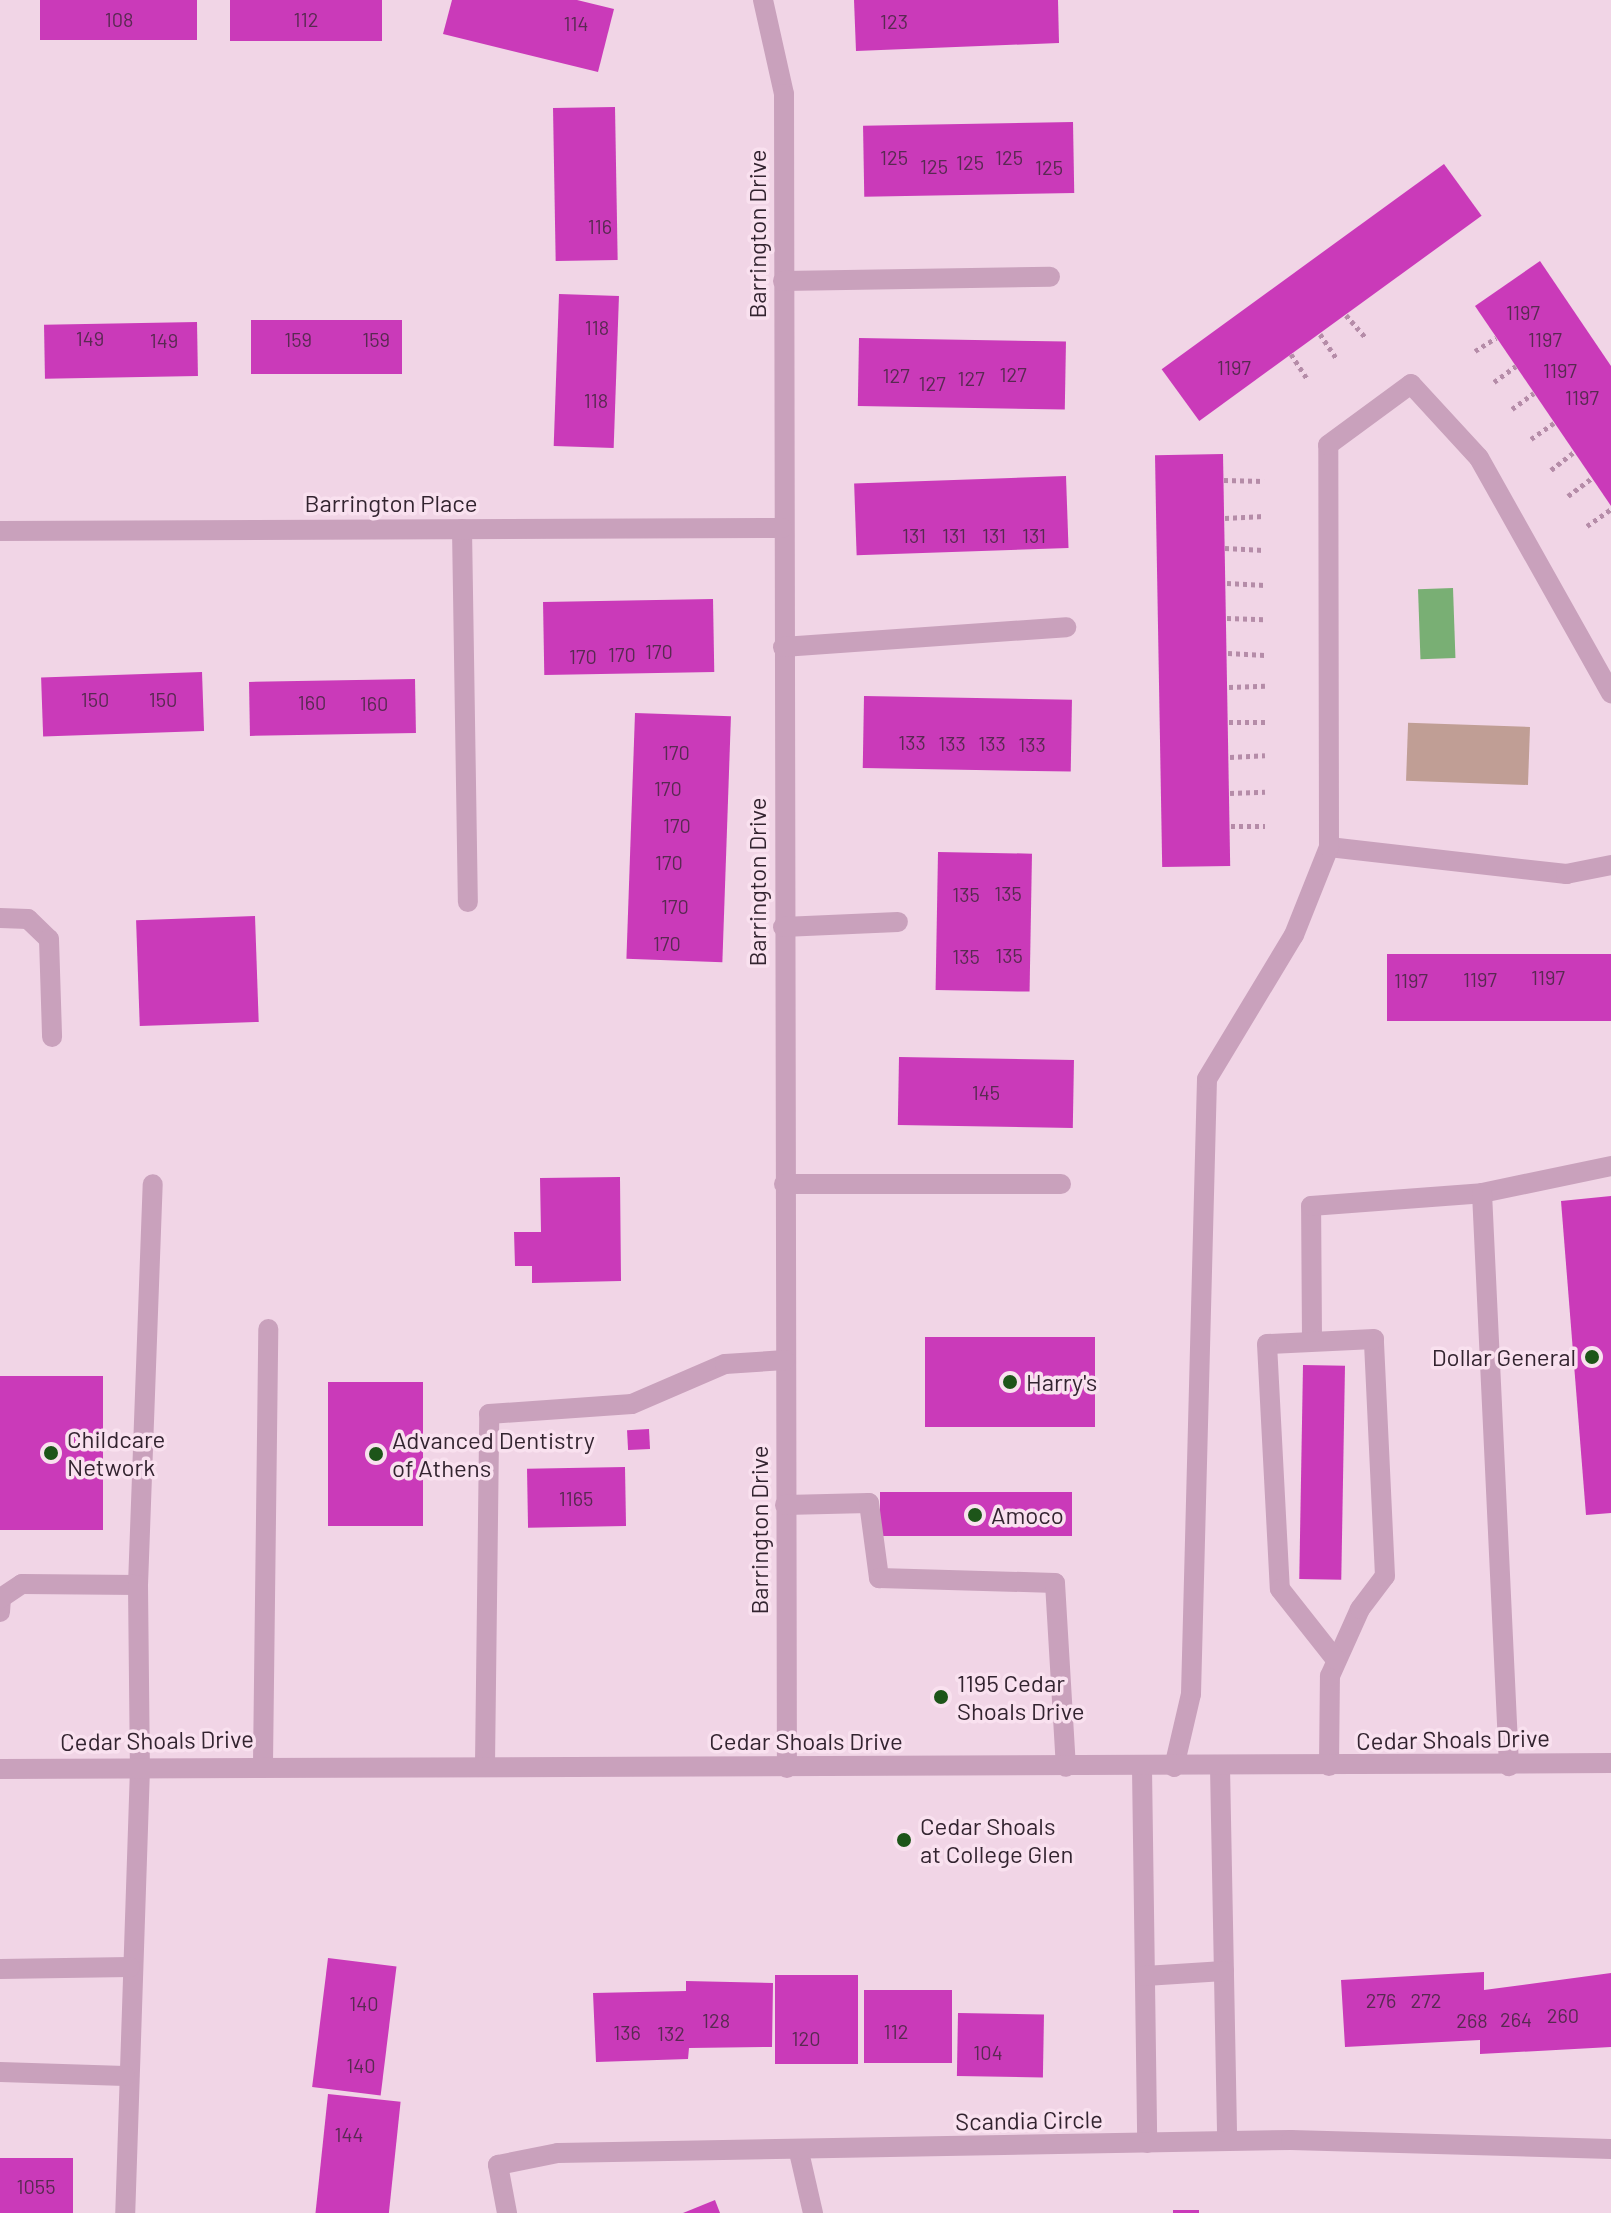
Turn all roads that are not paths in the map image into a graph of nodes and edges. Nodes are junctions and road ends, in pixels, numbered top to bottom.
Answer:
1 (764, 1) edge
2 (1050, 277) dead end
3 (783, 281) junction
4 (782, 528) junction
5 (462, 529) junction
6 (0, 531) edge
7 (1066, 627) dead end
8 (783, 647) junction
9 (1611, 693) edge
10 (1329, 847) junction
11 (1611, 865) edge
12 (468, 902) dead end
13 (0, 918) edge
14 (898, 922) dead end
15 (783, 927) junction
16 (52, 1037) dead end
17 (1611, 1166) edge
18 (153, 1184) dead end
19 (784, 1184) junction
20 (1061, 1184) dead end
21 (1482, 1193) junction
22 (268, 1329) dead end
23 (1312, 1338) junction
24 (785, 1360) junction
25 (785, 1505) junction
26 (138, 1585) junction
27 (0, 1612) edge
28 (1336, 1660) junction
29 (263, 1763) junction
30 (1611, 1763) edge
31 (485, 1765) junction
32 (1329, 1766) junction
33 (1509, 1766) junction
34 (1066, 1767) junction
35 (1174, 1767) junction
36 (1220, 1767) junction
37 (140, 1768) junction
38 (787, 1768) junction
39 (1142, 1768) junction
40 (0, 1769) edge
41 (130, 1967) junction
42 (0, 1969) edge
43 (1224, 1971) junction
44 (1145, 1976) junction
45 (0, 2072) edge
46 (125, 2076) junction
47 (1227, 2141) junction
48 (1147, 2143) junction
49 (1611, 2149) edge
50 (799, 2152) junction
51 (125, 2213) edge
52 (507, 2213) edge
53 (813, 2213) edge

1 - 3 street, Barrington Drive
2 - 3 street
3 - 4 street, Barrington Drive
4 - 5 street, Barrington Place
4 - 8 street, Barrington Drive
5 - 6 street, Barrington Place
5 - 12 street
7 - 8 street
8 - 15 street, Barrington Drive
9 - 10 street
10 - 11 street
10 - 35 street
13 - 16 street
14 - 15 street
15 - 19 street, Barrington Drive
17 - 21 street
18 - 26 street
19 - 20 street
19 - 24 street, Barrington Drive
21 - 23 street
21 - 33 street
22 - 29 street
23 - 28 street
23 - 28 street
24 - 25 street, Barrington Drive
24 - 31 street
25 - 34 street
25 - 38 street, Barrington Drive
26 - 27 street
26 - 37 street
28 - 32 street
29 - 31 street, Cedar Shoals Drive
29 - 37 street, Cedar Shoals Drive
30 - 33 street, Cedar Shoals Drive
31 - 38 street, Cedar Shoals Drive
32 - 33 street, Cedar Shoals Drive
32 - 36 street, Cedar Shoals Drive
34 - 38 street, Cedar Shoals Drive
34 - 39 street, Cedar Shoals Drive
35 - 36 street, Cedar Shoals Drive
35 - 39 street, Cedar Shoals Drive
36 - 43 street
37 - 40 street, Cedar Shoals Drive
37 - 41 street
39 - 44 street
41 - 42 street
41 - 46 street
43 - 44 street
43 - 47 street
44 - 48 street
45 - 46 street
46 - 51 street
47 - 48 street, Scandia Circle
47 - 49 street, Scandia Circle
48 - 50 street, Scandia Circle
50 - 52 street, Scandia Circle
50 - 53 street

